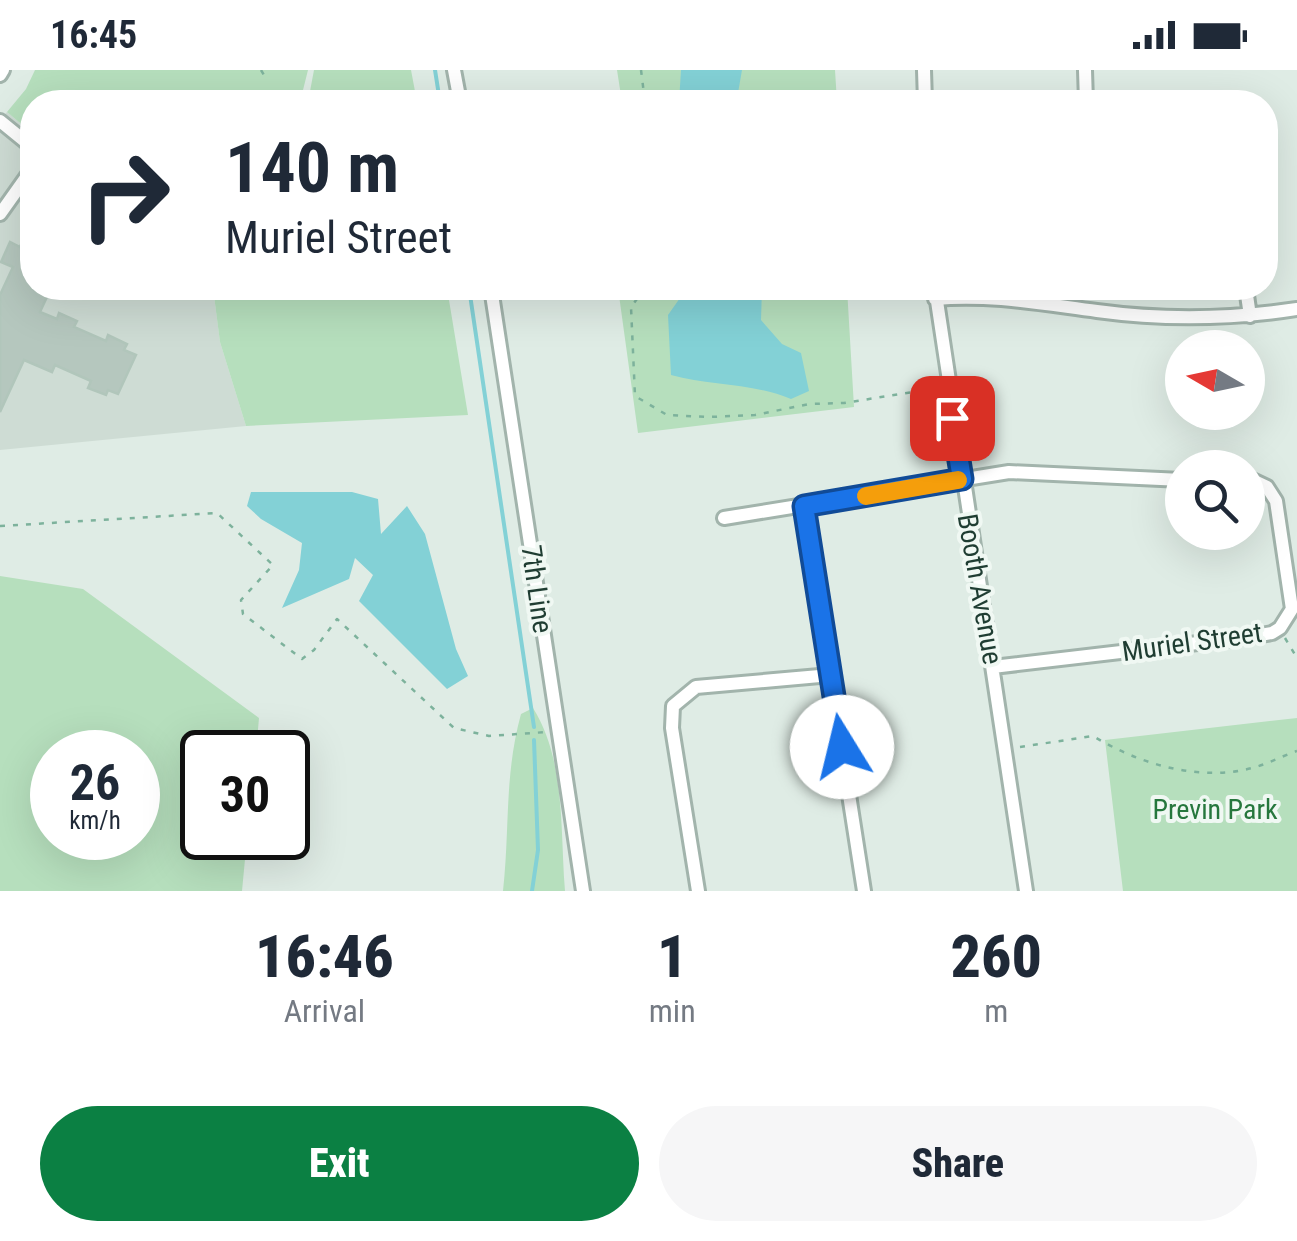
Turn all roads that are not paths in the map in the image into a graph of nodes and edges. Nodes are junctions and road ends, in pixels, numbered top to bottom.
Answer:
1 (5, 125) edge
2 (0, 143) edge
3 (20, 186) edge
4 (0, 214) edge
5 (493, 300) edge
6 (936, 300) edge
7 (1019, 300) edge
8 (1248, 300) edge
9 (1297, 309) edge
10 (1250, 316) junction
11 (962, 479) junction
12 (1165, 479) edge
13 (1265, 486) edge
14 (804, 506) junction
15 (724, 518) dead end
16 (993, 668) junction
17 (831, 675) junction
18 (583, 891) edge
19 (698, 891) edge
20 (864, 891) edge
21 (1026, 891) edge

1 - 2 street
3 - 4 street
5 - 18 street, 7th Line
6 - 11 street, Booth Avenue
7 - 10 street
8 - 10 street
9 - 10 street
11 - 12 street
11 - 14 street
11 - 16 street, Booth Avenue
13 - 16 street, Muriel Street
14 - 15 street
14 - 17 street
16 - 21 street, Booth Avenue
17 - 19 street
17 - 20 street

